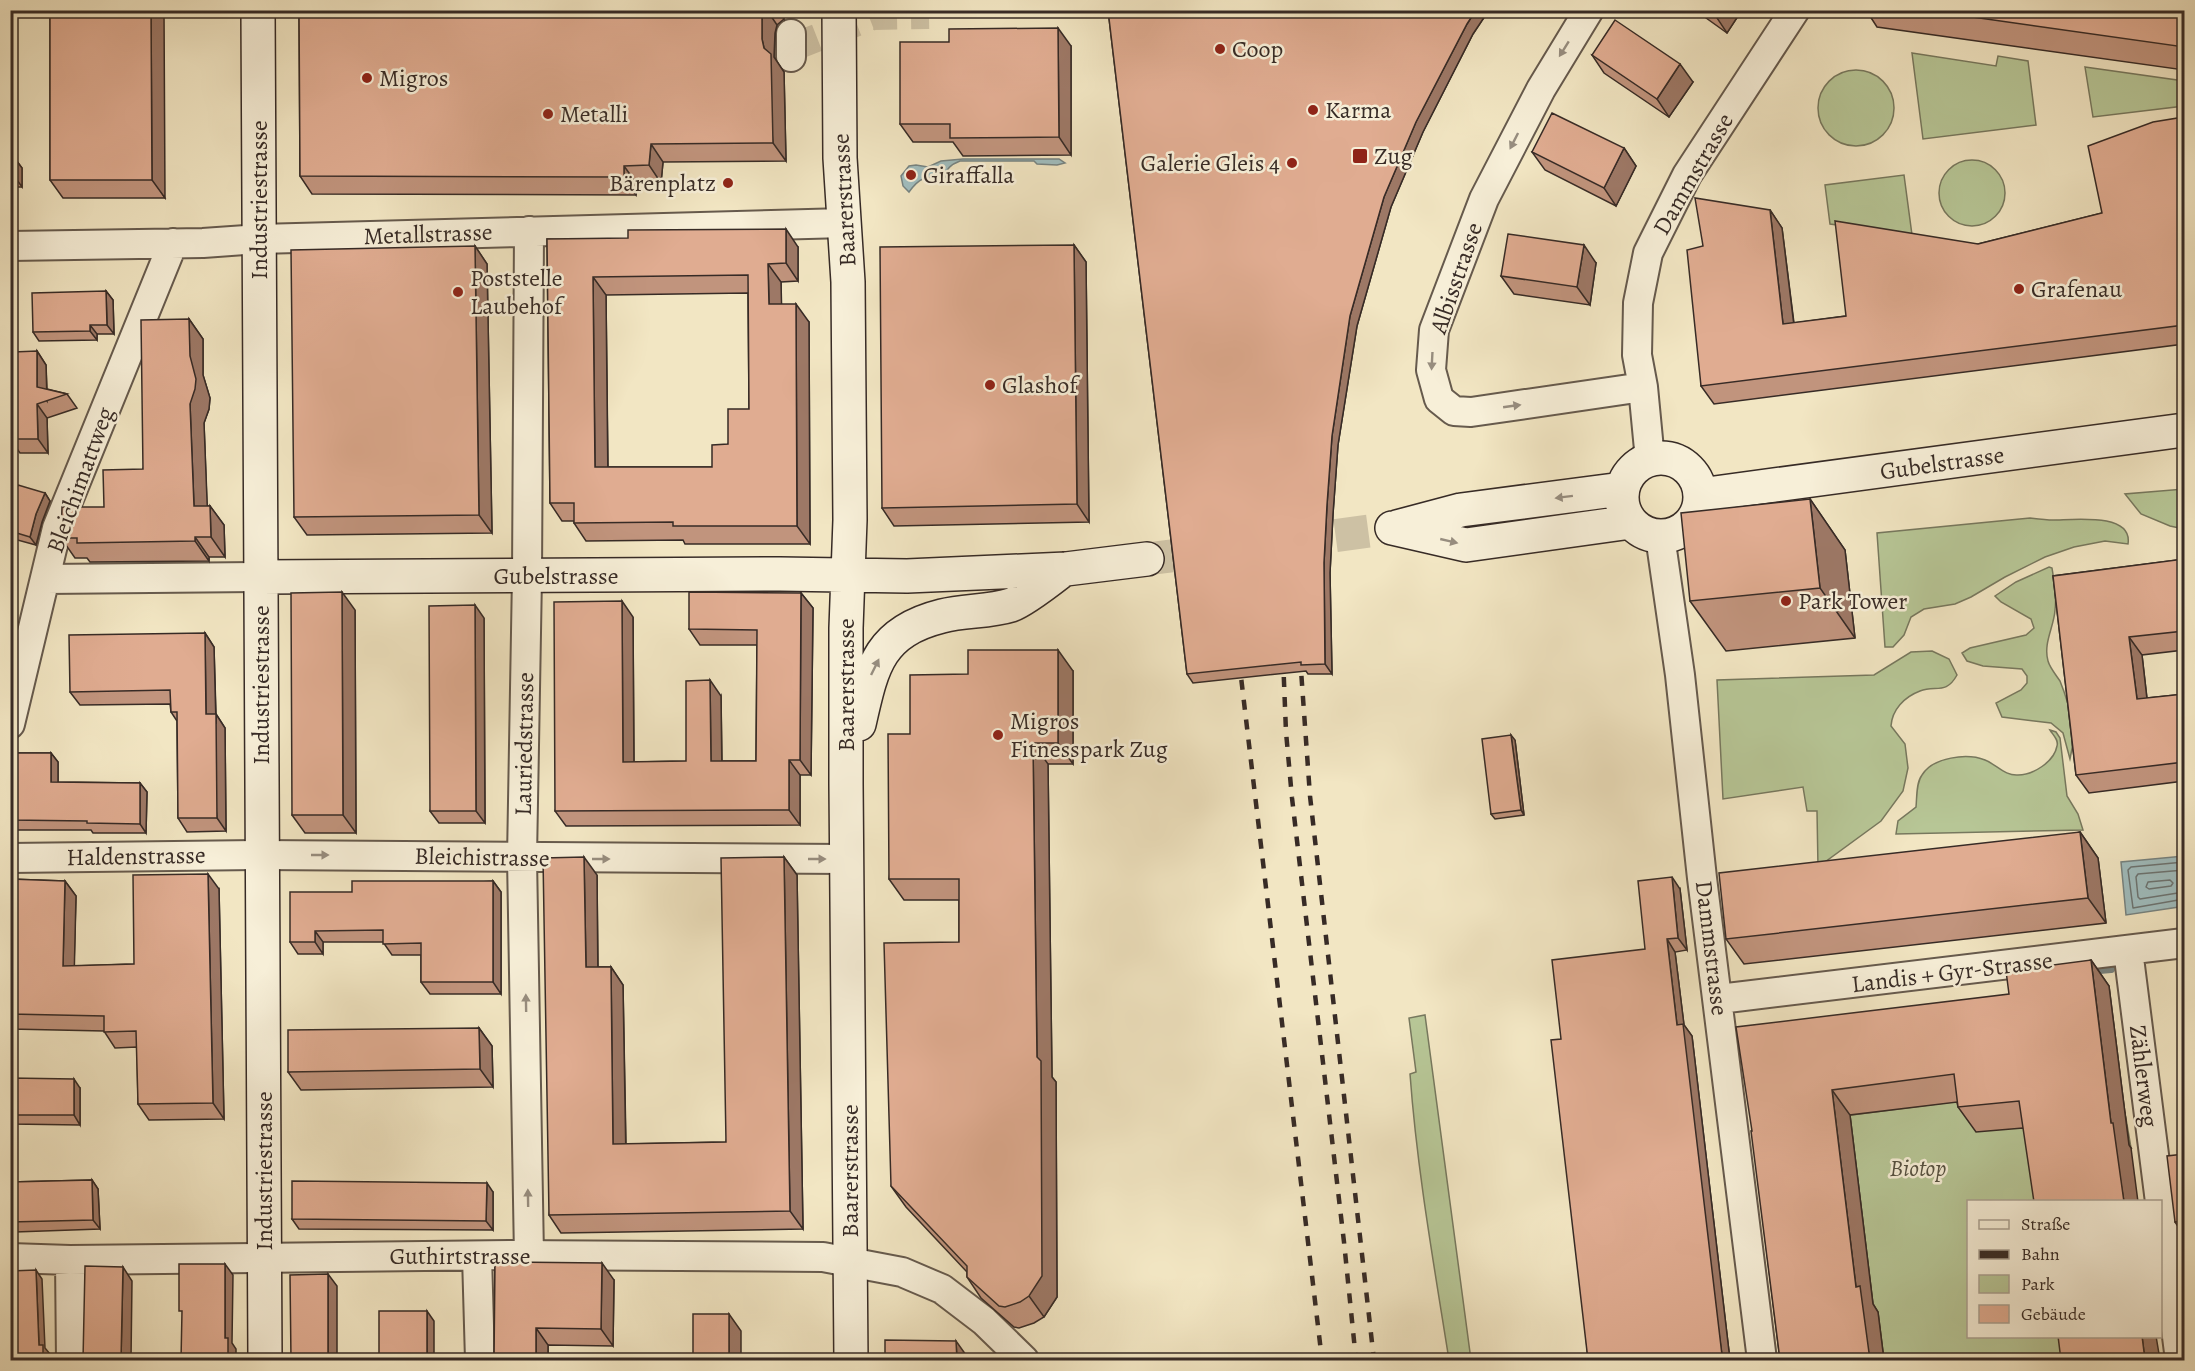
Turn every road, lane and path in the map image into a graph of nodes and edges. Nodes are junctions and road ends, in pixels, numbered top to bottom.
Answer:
1 (258, 10) edge
2 (839, 10) edge
3 (1589, 10) edge
4 (1795, 10) edge
5 (845, 223) junction
6 (529, 231) junction
7 (260, 239) junction
8 (173, 243) junction
9 (10, 246) edge
10 (1643, 387) junction
11 (2184, 430) edge
12 (1650, 460) junction
13 (1622, 489) junction
14 (1700, 495) junction
15 (1631, 522) junction
16 (1660, 536) junction
17 (1147, 559) tunnel mouth
18 (1066, 568) junction
19 (848, 574) junction
20 (527, 576) junction
21 (261, 577) junction
22 (46, 579) junction
23 (10, 724) edge
24 (846, 784) junction
25 (261, 855) junction
26 (10, 858) edge
27 (522, 858) junction
28 (848, 859) junction
29 (2184, 943) edge
30 (2128, 950) junction
31 (1719, 999) junction
32 (2160, 1200) edge
33 (2162, 1219) edge
34 (477, 1256) junction
35 (529, 1256) junction
36 (264, 1257) junction
37 (10, 1258) edge
38 (70, 1260) junction
39 (850, 1262) junction
40 (71, 1360) edge
41 (265, 1360) edge
42 (480, 1360) edge
43 (851, 1360) edge
44 (1024, 1360) edge
45 (1762, 1360) edge
46 (2180, 1360) edge

1 - 7 street, Industriestrasse
2 - 5 street, Baarerstrasse
3 -> 10 street, Albisstrasse
4 - 10 street, Dammstrasse
5 - 6 street, Metallstrasse
5 - 19 street, Baarerstrasse
6 - 7 street, Metallstrasse
6 - 20 street, Lauriedstrasse
7 - 8 street, Metallstrasse
7 - 21 street, Industriestrasse
8 - 9 street, Metallstrasse
8 - 22 street, Bleichimattweg
10 - 12 street, Dammstrasse
11 - 14 street, Gubelstrasse
12 - 13 street
12 - 14 street
13 - 15 street
13 -> 15 street
14 - 16 street
15 - 16 street
16 - 31 street, Dammstrasse
17 - 18 street, Gubelstrasse
18 - 19 street, Gubelstrasse
24 -> 18 street, Gubelstrasse
19 - 20 street, Gubelstrasse
19 - 24 street, Baarerstrasse
20 - 21 street, Gubelstrasse
20 - 27 street, Lauriedstrasse
21 - 22 street, Gubelstrasse
21 - 25 street, Industriestrasse
22 - 23 street, Bleichimattweg
24 - 28 street, Baarerstrasse
25 - 26 street, Haldenstrasse
25 -> 27 street, Bleichistrasse
25 - 36 street, Industriestrasse
27 -> 28 street, Bleichistrasse
35 -> 27 street, Lauriedstrasse
28 - 39 street, Baarerstrasse
29 - 30 street, Landis + Gyr-Strasse
30 - 31 street, Landis + Gyr-Strasse
30 - 32 street, Zählerweg
31 - 45 street, Dammstrasse
33 - 46 street, Zählerweg
34 - 35 street, Guthirtstrasse
34 - 36 street, Guthirtstrasse
34 - 42 street
35 - 39 street, Guthirtstrasse
36 - 38 street, Guthirtstrasse
36 - 41 street, Industriestrasse
37 - 38 street, Guthirtstrasse
38 - 40 street
39 - 43 street, Baarerstrasse
39 - 44 street, Guthirtstrasse

